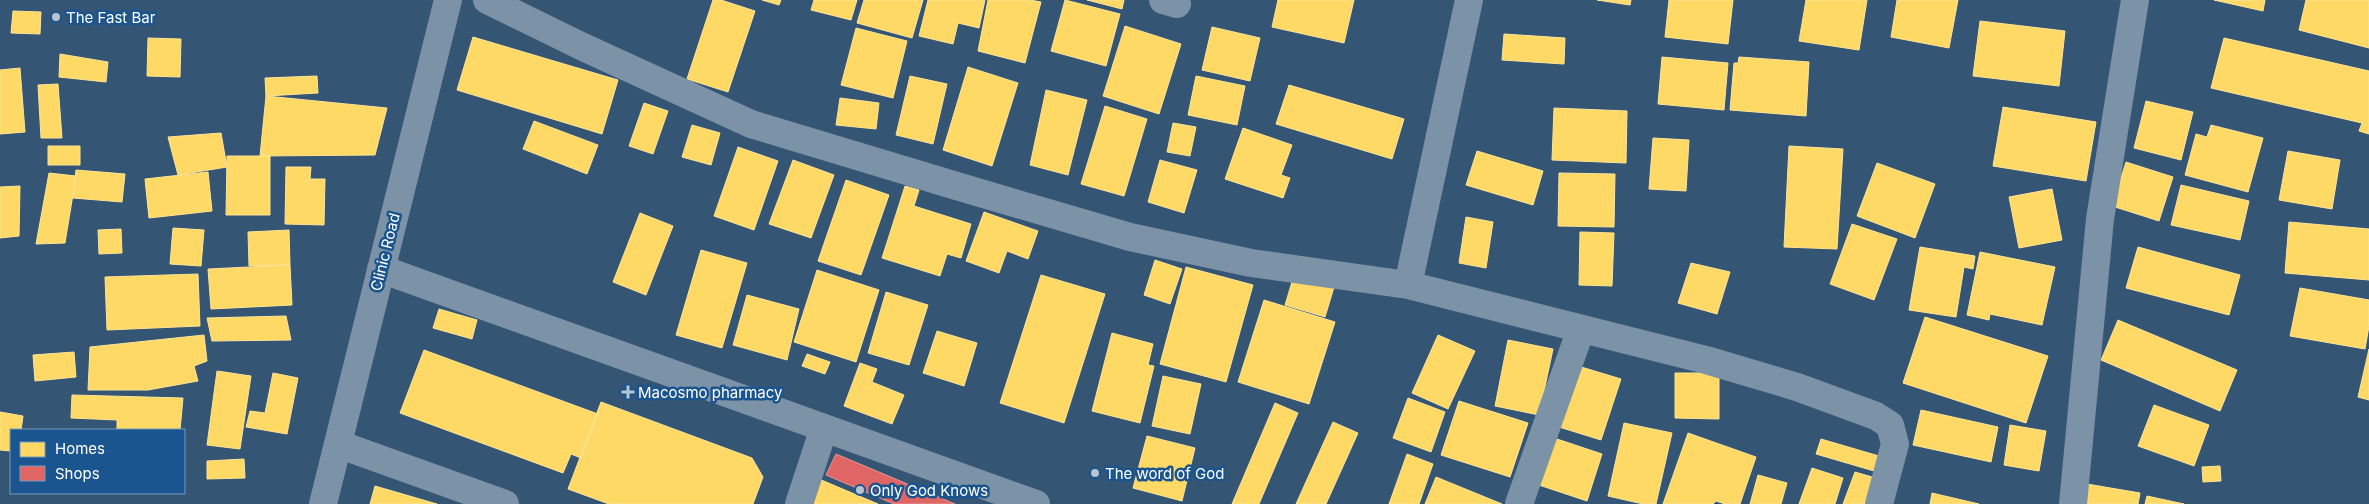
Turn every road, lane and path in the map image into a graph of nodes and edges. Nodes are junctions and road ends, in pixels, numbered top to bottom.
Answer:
1 (448, 0) edge
2 (487, 0) edge
3 (1469, 0) edge
4 (2135, 0) edge
5 (381, 269) junction
6 (1408, 285) junction
7 (1581, 328) junction
8 (824, 428) junction
9 (338, 444) junction
10 (323, 504) edge
11 (505, 504) edge
12 (799, 504) edge
13 (1036, 504) edge
14 (1519, 504) edge
15 (1879, 504) edge
16 (2073, 504) edge

1 - 5 street, Clinic Road
2 - 6 street
3 - 6 street
4 - 16 street
5 - 8 street
5 - 9 street, Clinic Road
6 - 7 street
7 - 14 street
7 - 15 street
8 - 12 street
8 - 13 street
9 - 10 street, Clinic Road
9 - 11 street

